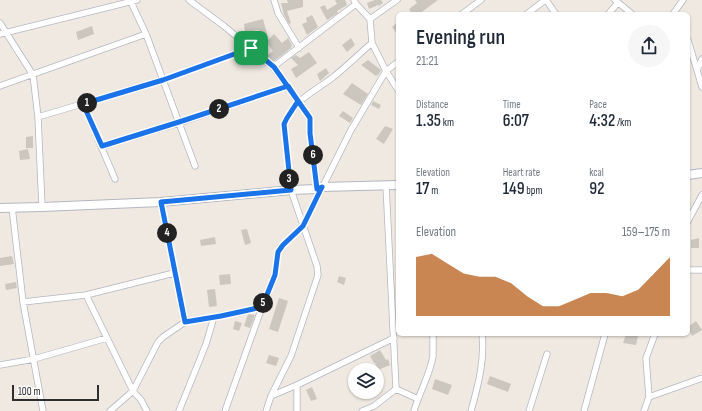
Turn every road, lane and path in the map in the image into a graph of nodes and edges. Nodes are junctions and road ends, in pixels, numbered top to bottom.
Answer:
1 (189, 0) edge
2 (274, 0) edge
3 (397, 0) edge
4 (481, 0) edge
5 (546, 0) edge
6 (683, 0) edge
7 (132, 1) edge
8 (617, 1) edge
9 (355, 2) edge
10 (679, 7) junction
11 (465, 12) edge
12 (530, 12) edge
13 (555, 12) edge
14 (609, 12) edge
15 (630, 12) edge
16 (675, 12) edge
17 (680, 12) edge
18 (370, 19) junction
19 (0, 23) edge
20 (7, 32) junction
21 (0, 34) edge
22 (146, 34) junction
23 (372, 43) junction
24 (251, 48) junction
25 (299, 48) junction
26 (690, 55) edge
27 (702, 59) edge
28 (396, 64) edge
29 (274, 67) junction
30 (697, 70) junction
31 (386, 71) junction
32 (33, 75) junction
33 (163, 80) junction
34 (0, 86) edge
35 (288, 86) junction
36 (396, 87) edge
37 (702, 87) edge
38 (298, 101) junction
39 (83, 104) junction
40 (38, 117) junction
41 (179, 122) junction
42 (102, 146) junction
43 (195, 166) dead end
44 (690, 174) edge
45 (702, 174) edge
46 (115, 178) dead end
47 (386, 185) junction
48 (396, 185) edge
49 (320, 188) junction
50 (291, 190) junction
51 (702, 195) edge
52 (161, 202) junction
53 (12, 207) junction
54 (0, 208) edge
55 (42, 208) junction
56 (690, 217) edge
57 (303, 226) junction
58 (690, 270) edge
59 (702, 270) edge
60 (174, 273) junction
61 (86, 295) junction
62 (23, 302) junction
63 (262, 307) junction
64 (214, 317) junction
65 (185, 322) junction
66 (432, 336) edge
67 (482, 336) edge
68 (604, 336) edge
69 (654, 336) edge
70 (107, 338) junction
71 (394, 338) junction
72 (547, 354) dead end
73 (34, 359) junction
74 (0, 366) edge
75 (702, 378) edge
76 (297, 385) junction
77 (396, 389) junction
78 (133, 390) junction
79 (271, 396) junction
80 (649, 397) junction
81 (418, 399) junction
82 (373, 408) edge
83 (44, 411) edge
84 (110, 411) edge
85 (147, 411) edge
86 (179, 411) edge
87 (225, 411) edge
88 (266, 411) edge
89 (297, 411) edge
90 (362, 411) edge
91 (414, 411) edge
92 (471, 411) edge
93 (529, 411) edge
94 (584, 411) edge
95 (644, 411) edge

1 - 24 street
2 - 25 street
3 - 18 street
4 - 11 street
5 - 12 street
5 - 13 street
6 - 10 street
7 - 20 street
7 - 22 street
8 - 14 street
8 - 15 street
9 - 18 street
9 - 25 street
10 - 16 street
10 - 17 street
18 - 23 street
19 - 20 street
20 - 21 street
20 - 32 street
22 - 32 street
22 - 33 street
23 - 31 street
23 - 38 street
24 - 29 street
24 - 33 street
25 - 29 street
26 - 30 street
27 - 30 street
28 - 31 street
29 - 35 street
30 - 37 street
31 - 36 street
31 - 49 street
32 - 34 street
32 - 40 street
33 - 39 street
33 - 41 street
35 - 38 street
35 - 41 street
38 - 49 street
38 - 50 street
39 - 40 street
39 - 42 street
40 - 55 street
41 - 42 street
41 - 43 street
42 - 46 street
44 - 45 street
47 - 48 street
47 - 49 street
47 - 71 street
49 - 50 street
49 - 57 street
50 - 52 street
50 - 57 street
51 - 56 street
52 - 55 street
52 - 60 street
53 - 54 street
53 - 55 street
53 - 62 street
57 - 63 street
57 - 79 street
58 - 59 street
60 - 61 street
60 - 65 street
61 - 62 street
61 - 70 street
62 - 73 street
63 - 64 street
63 - 87 street
64 - 65 street
64 - 86 street
65 - 78 street
66 - 81 street
67 - 92 street
68 - 94 street
69 - 80 street
70 - 73 street
70 - 78 street
71 - 76 street
71 - 77 street
72 - 93 street
73 - 74 street
73 - 83 street
75 - 80 street
76 - 79 street
76 - 89 street
77 - 81 street
77 - 82 street
78 - 84 street
78 - 85 street
79 - 88 street
80 - 95 street
81 - 91 street
82 - 90 street

